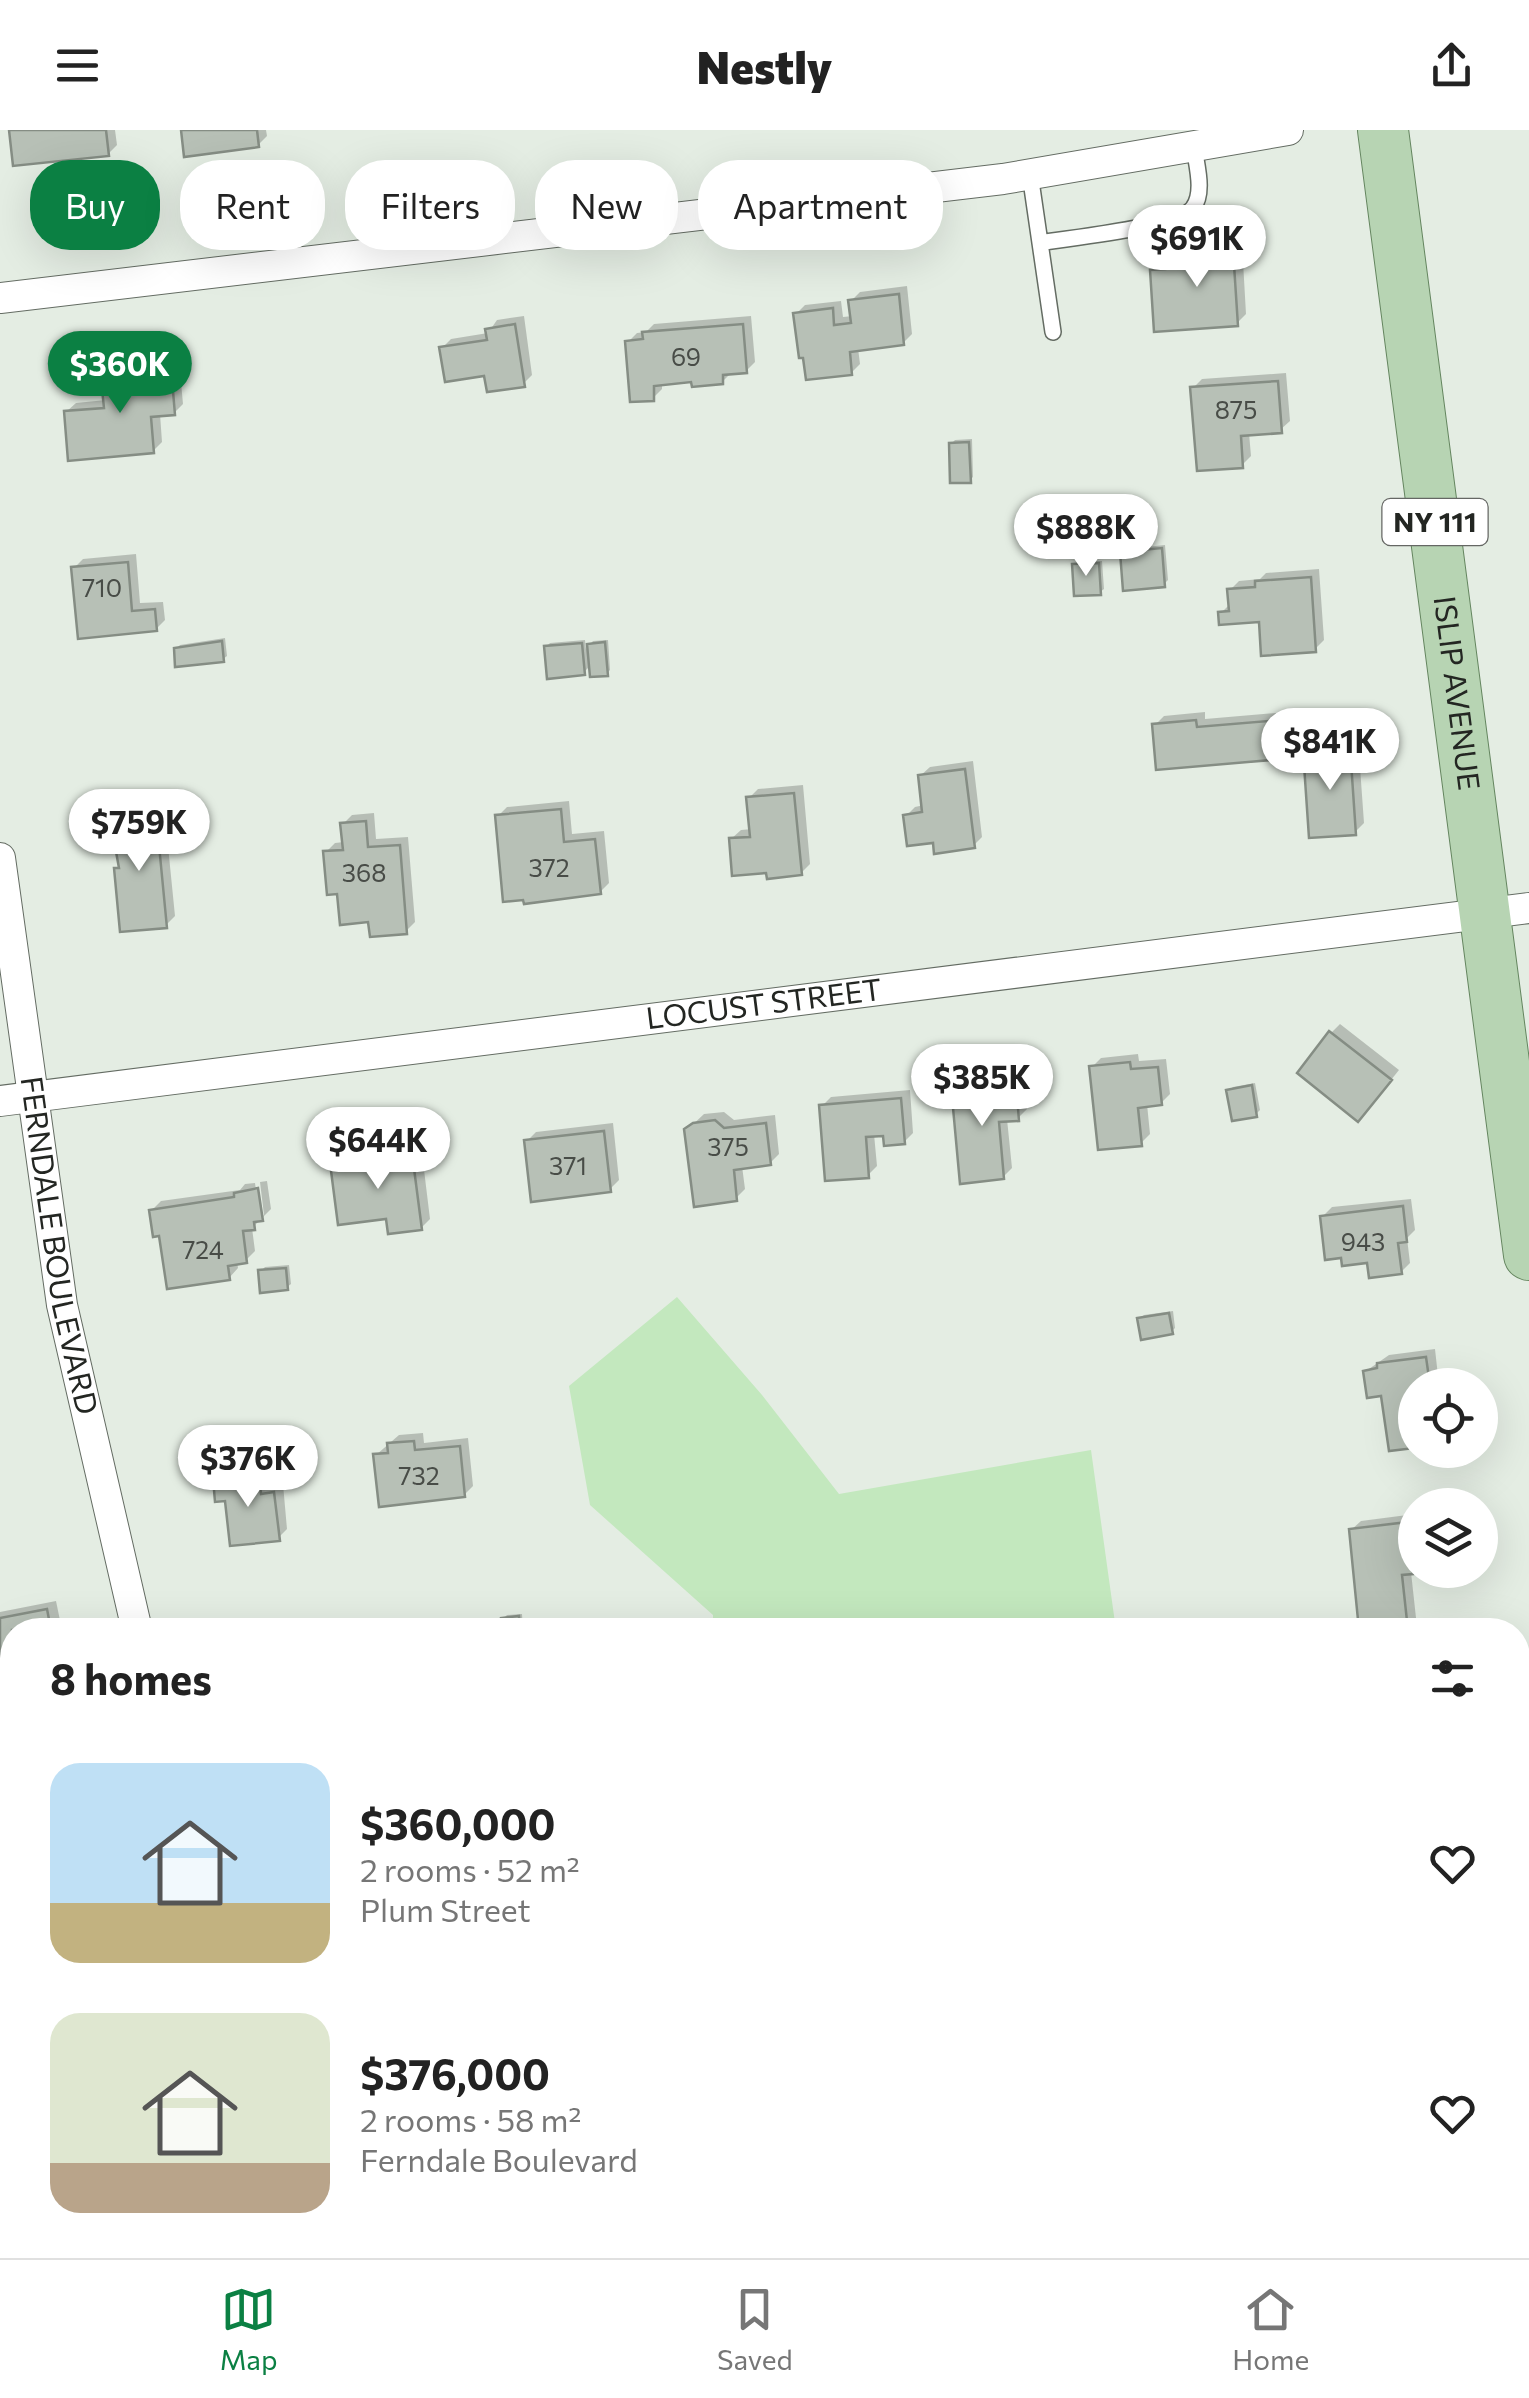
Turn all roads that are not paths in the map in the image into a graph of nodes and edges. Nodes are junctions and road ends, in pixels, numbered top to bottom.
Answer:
1 (1288, 130) edge
2 (1383, 130) edge
3 (1194, 146) junction
4 (1030, 174) junction
5 (1040, 243) junction
6 (0, 298) edge
7 (1054, 332) dead end
8 (0, 858) edge
9 (1508, 910) edge
10 (33, 1097) junction
11 (0, 1101) edge
12 (1529, 1255) edge
13 (135, 1618) edge

1 - 3 street
2 - 9 main road, ISLIP AVENUE / NY 111
3 - 4 street
3 - 5 lane
4 - 5 lane
4 - 6 street
5 - 7 lane
8 - 10 street, FERNDALE BOULEVARD
9 - 10 street, LOCUST STREET
9 - 12 main road, ISLIP AVENUE / NY 111
10 - 11 street, LOCUST STREET
10 - 13 street, FERNDALE BOULEVARD

